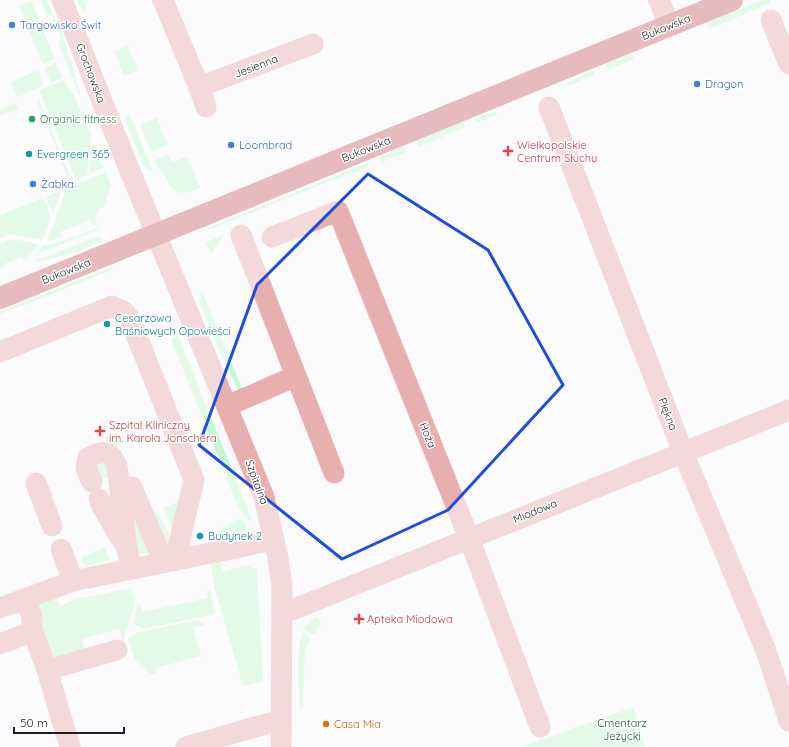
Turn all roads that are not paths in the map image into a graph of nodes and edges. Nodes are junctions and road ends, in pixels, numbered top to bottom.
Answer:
1 (62, 0) edge
2 (164, 0) edge
3 (659, 0) edge
4 (732, 0) edge
5 (771, 20) dead end
6 (670, 25) junction
7 (313, 44) dead end
8 (789, 64) edge
9 (199, 87) junction
10 (206, 107) dead end
11 (549, 107) dead end
12 (156, 234) junction
13 (241, 235) dead end
14 (272, 237) dead end
15 (0, 298) edge
16 (0, 352) edge
17 (296, 376) junction
18 (227, 406) junction
19 (789, 410) edge
20 (683, 452) junction
21 (334, 473) dead end
22 (36, 483) dead end
23 (132, 487) dead end
24 (52, 526) dead end
25 (469, 538) junction
26 (274, 540) junction
27 (61, 549) dead end
28 (127, 549) junction
29 (170, 562) junction
30 (131, 569) junction
31 (73, 581) junction
32 (25, 599) junction
33 (0, 608) edge
34 (282, 614) junction
35 (32, 630) junction
36 (0, 644) edge
37 (117, 650) dead end
38 (47, 670) junction
39 (789, 721) edge
40 (281, 723) junction
41 (540, 727) dead end
42 (70, 747) edge
43 (186, 747) edge
44 (281, 747) edge

1 - 12 street, Grochowska
2 - 9 street
3 - 6 street
4 - 6 main road, Bukowska
5 - 8 street
6 - 12 main road, Bukowska
7 - 9 street, Jesienna
9 - 10 street
11 - 20 street, Piękna
12 - 15 main road, Bukowska
12 - 18 street, Szpitalna
13 - 17 street
14 - 25 street, Hoża
16 - 29 street
17 - 18 street
17 - 21 street
18 - 26 street, Szpitalna
19 - 20 street, Miodowa
20 - 25 street, Miodowa
20 - 39 street, Piękna
22 - 24 street
23 - 29 street
25 - 34 street, Miodowa
25 - 41 street, Hoża
26 - 29 street
26 - 34 street, Szpitalna
27 - 31 street
28 - 28 street
28 - 30 street
29 - 30 street
30 - 31 street
31 - 32 street
32 - 33 street
32 - 35 street
34 - 40 street, Szpitalna
35 - 36 street
35 - 38 street
37 - 38 street
38 - 42 street
40 - 43 street
40 - 44 street, Szpitalna

